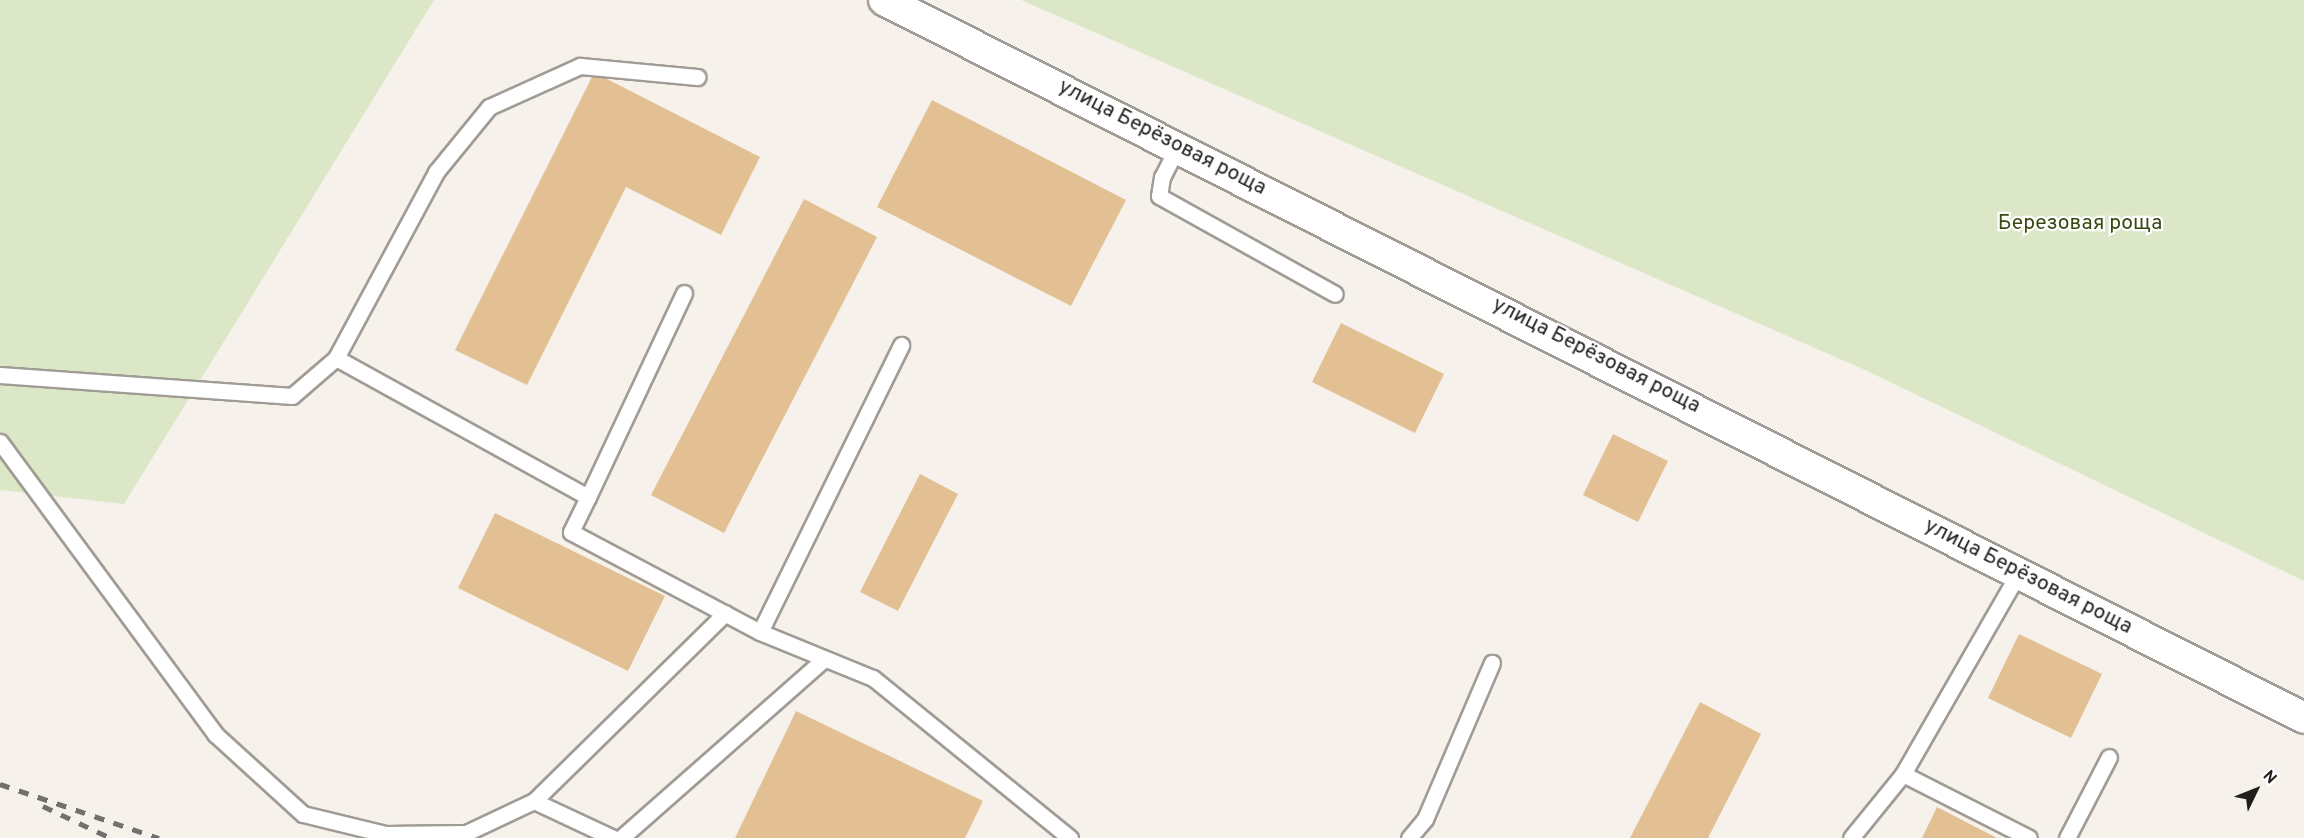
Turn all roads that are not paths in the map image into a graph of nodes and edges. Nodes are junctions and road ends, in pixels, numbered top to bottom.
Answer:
1 (884, 0) edge
2 (697, 77) dead end
3 (1178, 146) junction
4 (684, 293) dead end
5 (1335, 294) dead end
6 (901, 345) dead end
7 (336, 358) junction
8 (0, 375) edge
9 (0, 442) edge
10 (588, 497) junction
11 (2019, 572) junction
12 (724, 613) junction
13 (760, 632) junction
14 (824, 659) junction
15 (1492, 663) dead end
16 (2304, 718) edge
17 (2109, 757) dead end
18 (1903, 774) junction
19 (534, 801) junction
20 (613, 838) edge
21 (621, 838) edge
22 (1070, 838) edge
23 (1409, 838) edge
24 (1851, 838) edge
25 (2029, 838) edge
26 (2067, 838) edge

1 - 3 street, улица Берёзовая роща
2 - 7 lane
3 - 5 lane
3 - 11 street, улица Берёзовая роща
4 - 10 lane
6 - 13 lane
7 - 8 lane
7 - 10 lane
9 - 19 lane
10 - 12 lane
11 - 16 street, улица Берёзовая роща
11 - 18 lane
12 - 13 lane
12 - 19 lane
13 - 14 lane
14 - 21 lane
14 - 22 lane
15 - 23 lane
17 - 26 lane
18 - 24 lane
18 - 25 lane
19 - 20 lane

